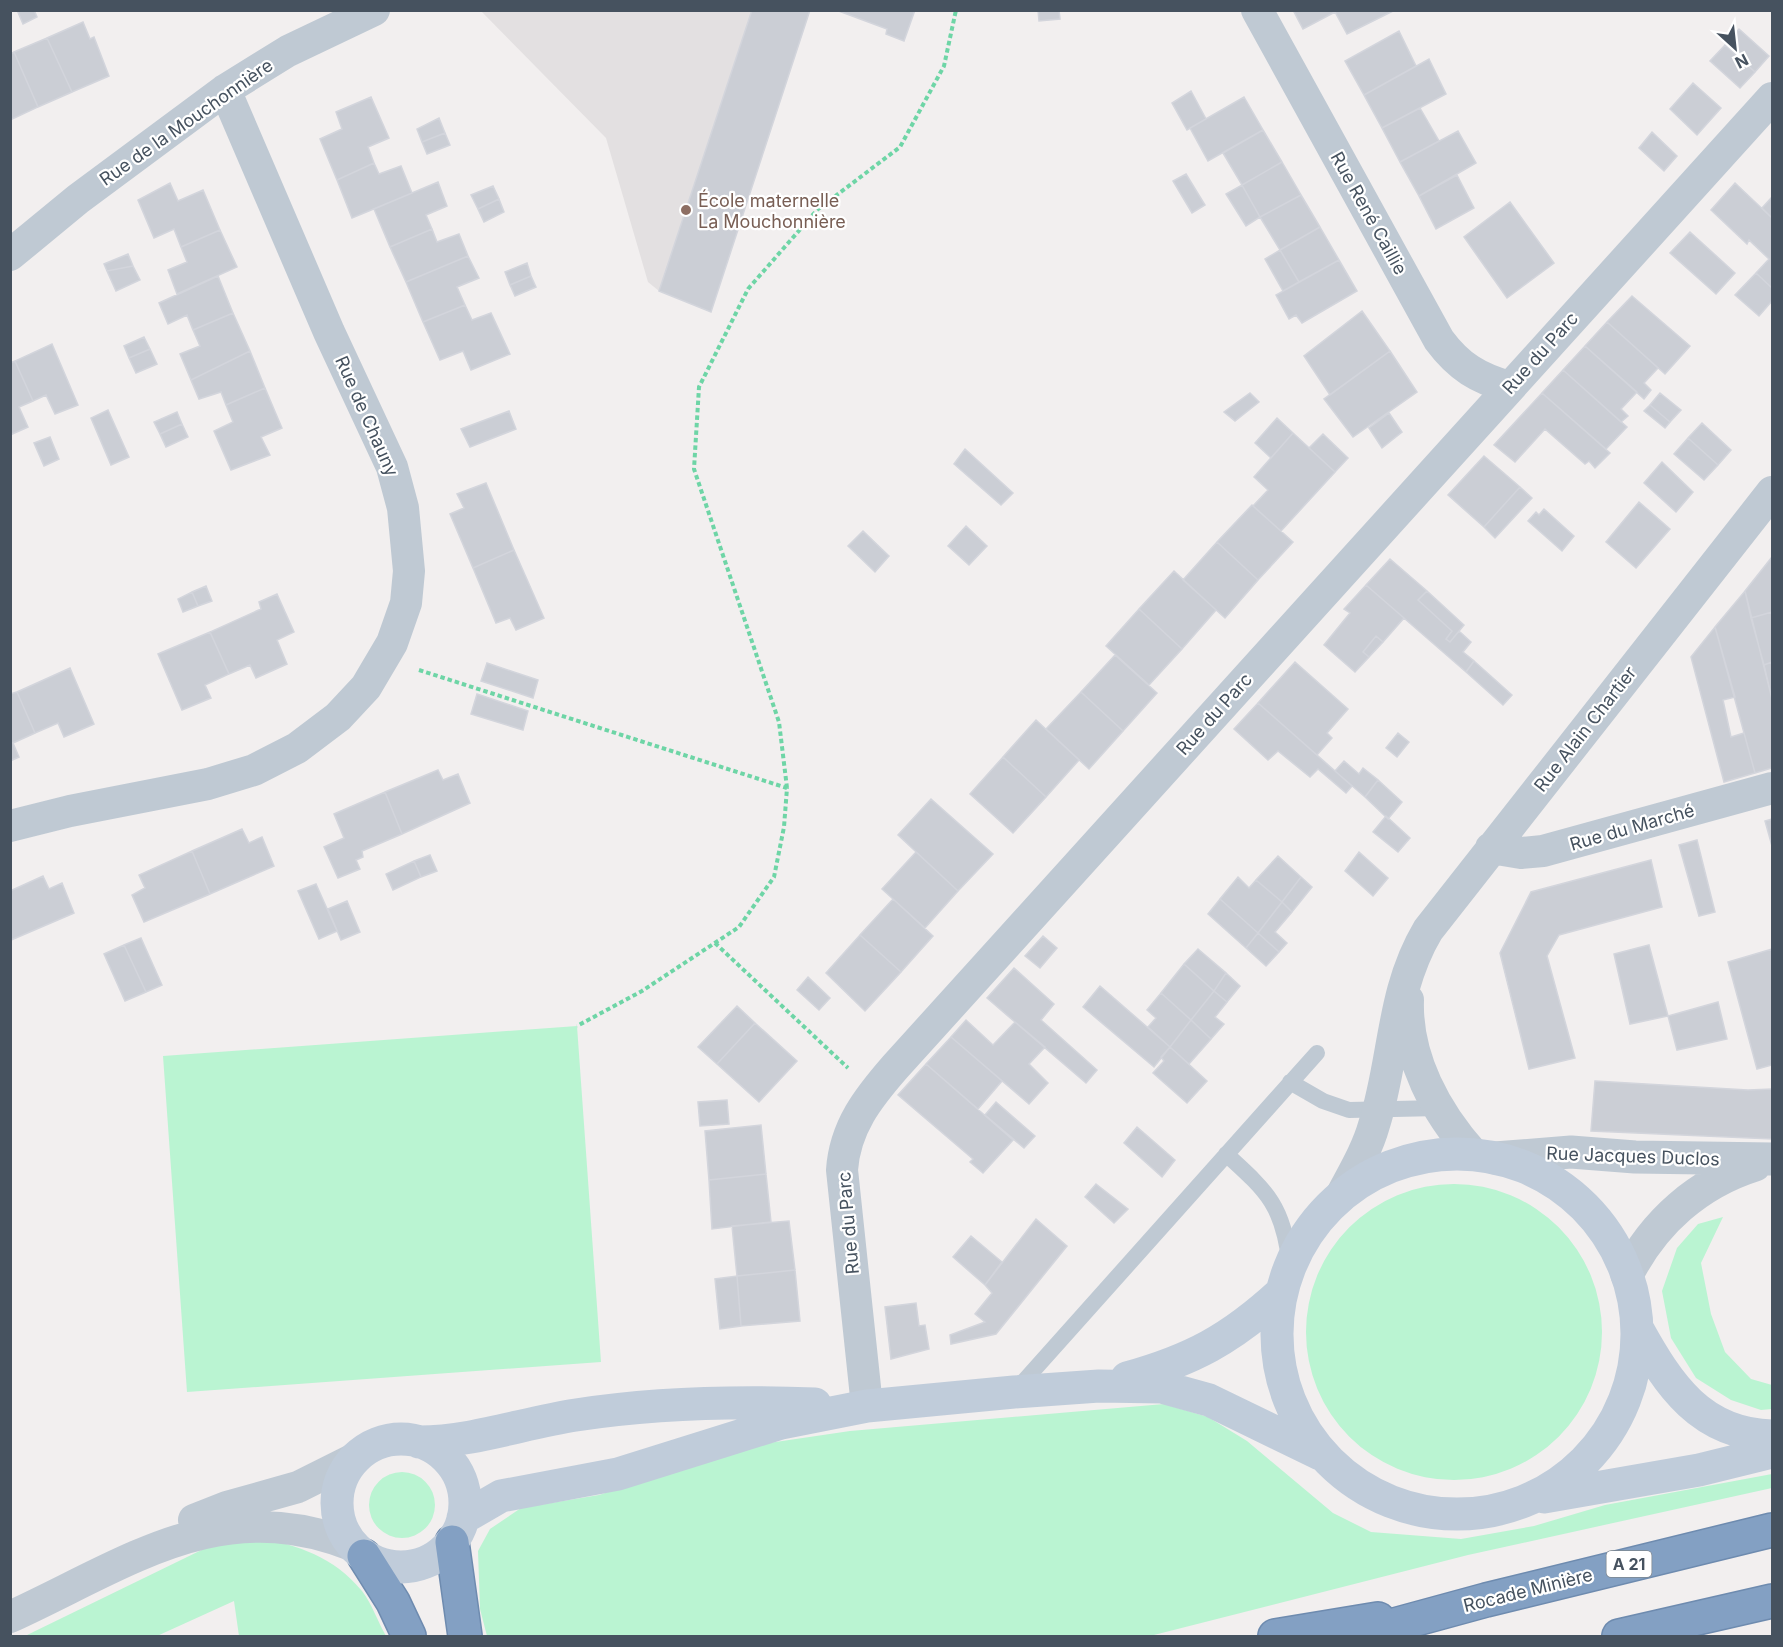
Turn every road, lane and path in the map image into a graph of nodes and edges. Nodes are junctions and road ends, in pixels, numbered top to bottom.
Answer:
1 (374, 10) edge
2 (956, 10) edge
3 (1257, 10) edge
4 (225, 90) junction
5 (1773, 98) edge
6 (10, 255) edge
7 (1509, 387) junction
8 (1773, 492) edge
9 (384, 659) junction
10 (787, 788) junction
11 (1773, 788) edge
12 (10, 826) edge
13 (1491, 849) junction
14 (715, 943) junction
15 (1408, 973) junction
16 (577, 1026) dead end
17 (1317, 1053) dead end
18 (1290, 1082) junction
19 (873, 1092) junction
20 (1439, 1108) junction
21 (1378, 1111) junction
22 (1226, 1155) junction
23 (1485, 1156) junction
24 (1772, 1160) edge
25 (1341, 1196) junction
26 (1627, 1275) junction
27 (1286, 1279) junction
28 (1637, 1328) junction
29 (1099, 1386) junction
30 (1014, 1392) junction
31 (867, 1406) junction
32 (1773, 1437) edge
33 (418, 1442) junction
34 (1773, 1452) edge
35 (1324, 1456) junction
36 (356, 1458) junction
37 (1524, 1501) junction
38 (457, 1530) junction
39 (1773, 1530) edge
40 (359, 1551) junction
41 (146, 1552) junction
42 (1486, 1600) junction
43 (1773, 1601) edge
44 (10, 1617) edge
45 (409, 1636) edge
46 (465, 1636) edge
47 (1275, 1636) edge
48 (1354, 1636) edge
49 (1619, 1636) edge

1 - 4 street, Rue de la Mouchonnière
2 - 10 path
3 - 7 street, Rue René Caillie
4 - 6 street, Rue de la Mouchonnière
4 - 9 street, Rue de Chauny
5 - 7 street, Rue du Parc
7 - 19 street, Rue du Parc
8 - 13 street, Rue Alain Chartier
9 - 10 path
9 - 12 street, Rue de Chauny
10 - 14 path
11 - 13 street, Rue du Marché
13 - 15 street, Rue Alain Chartier
14 - 16 path
14 - 19 path
15 - 20 street, Rue Alain Chartier
15 - 21 street, Rue Alain Chartier
17 - 18 lane
18 - 21 lane
18 - 22 lane
19 - 31 street, Rue du Parc
20 - 21 lane
20 - 23 street, Rue Alain Chartier
21 - 25 street, Rue Alain Chartier
22 - 27 lane
22 - 30 lane
23 - 24 street, Rue Jacques Duclos
23 - 25 main road
23 - 26 main road
24 - 26 street, Rue Jacques Duclos
25 - 27 main road
26 - 28 main road
27 - 29 main road
27 - 35 main road
28 - 32 main road
28 - 37 main road
29 - 30 main road
29 - 35 main road
30 - 31 main road
31 - 33 main road
31 - 38 main road
33 - 36 main road
33 - 38 main road
34 - 37 main road
35 - 37 main road
36 - 40 main road
36 - 41 street
38 - 40 main road
38 - 46 highway
39 - 42 highway, Rocade Minière / A 21
40 - 41 street
40 - 45 highway
41 - 44 street
42 - 47 highway
42 - 48 highway, Rocade Minière / A 21
43 - 49 highway

